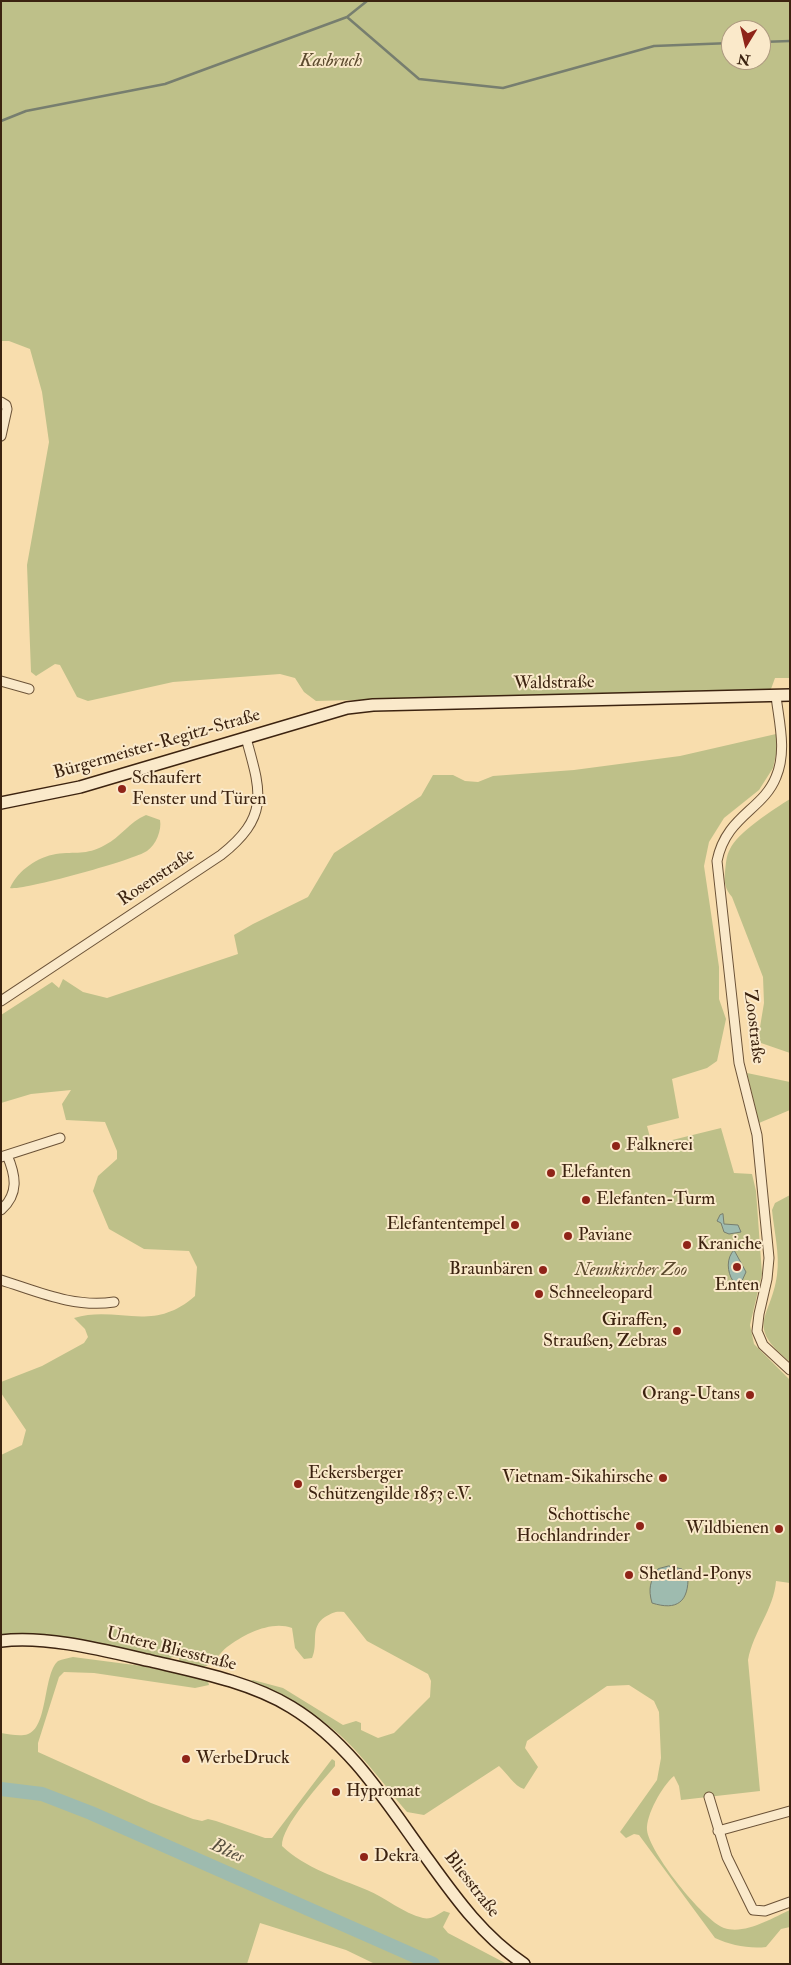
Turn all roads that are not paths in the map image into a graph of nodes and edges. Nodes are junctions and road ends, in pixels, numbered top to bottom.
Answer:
1 (3, 403) edge
2 (1, 436) edge
3 (1, 682) edge
4 (29, 689) dead end
5 (776, 696) junction
6 (790, 696) edge
7 (320, 715) joint
8 (246, 738) junction
9 (1, 803) edge
10 (1, 1002) edge
11 (60, 1138) dead end
12 (4, 1156) edge
13 (1, 1210) edge
14 (1, 1280) edge
15 (114, 1302) dead end
16 (790, 1370) edge
17 (1, 1641) edge
18 (709, 1797) dead end
19 (790, 1811) edge
20 (399, 1819) joint
21 (718, 1831) junction
22 (790, 1902) edge
23 (524, 1964) edge

1 - 2 street
3 - 4 street
5 - 6 street, Waldstraße
5 - 7 street, Waldstraße
5 - 16 street, Zoostraße
7 - 8 street, Bürgermeister-Regitz-Straße
8 - 9 street, Bürgermeister-Regitz-Straße
8 - 10 street, Rosenstraße
11 - 12 street
12 - 13 street
14 - 15 street
17 - 20 street, Untere Bliesstraße
18 - 21 street
19 - 21 street
20 - 23 street, Bliesstraße
21 - 22 street

